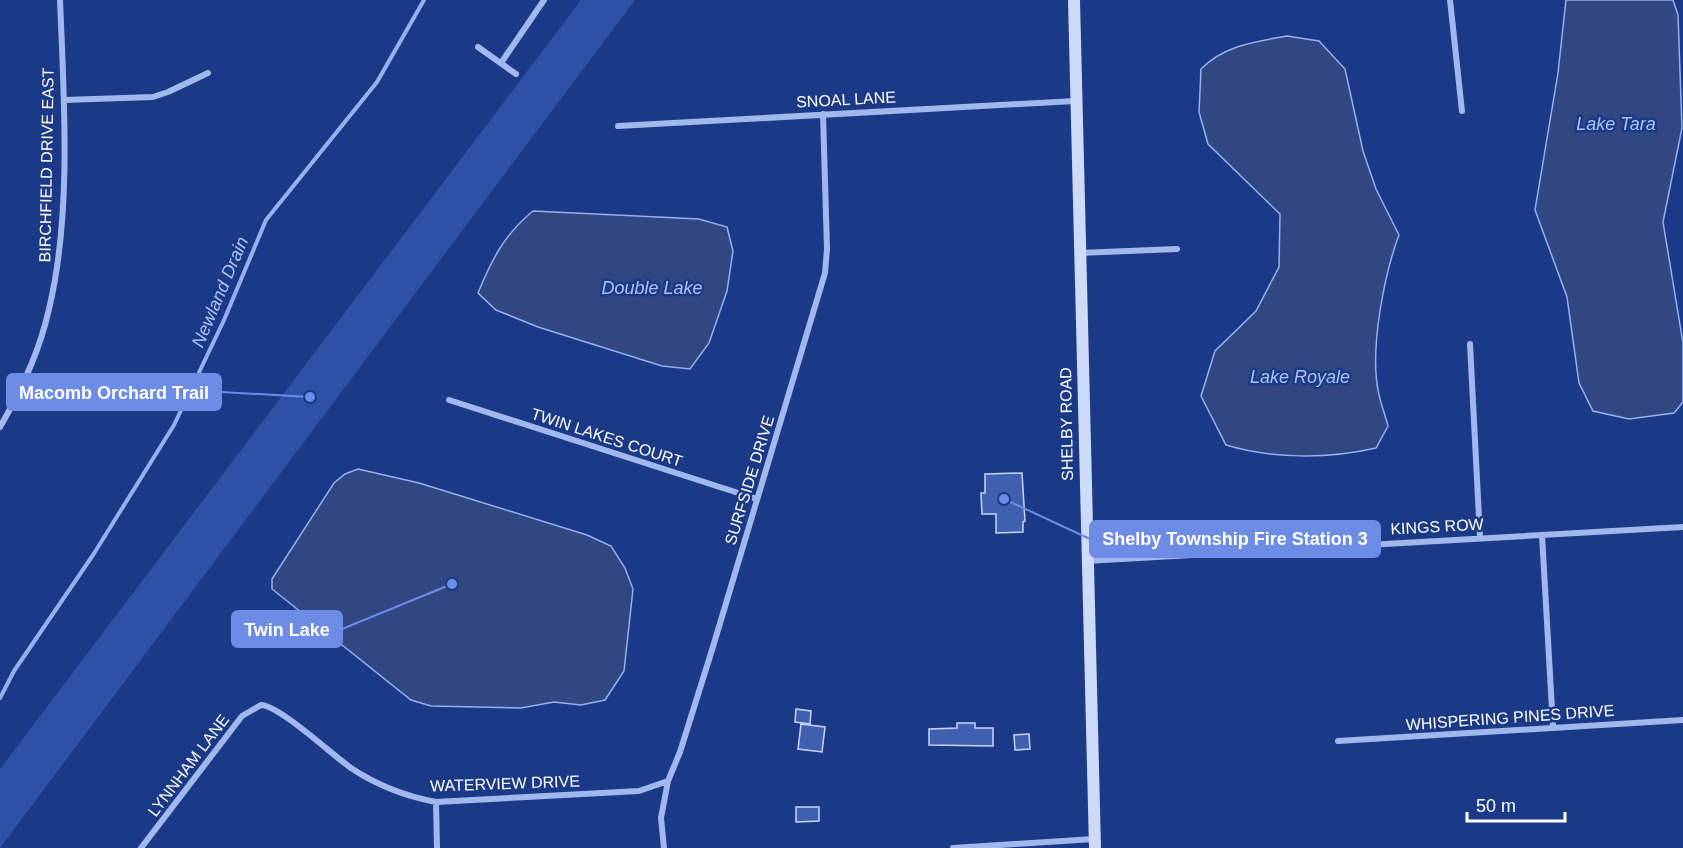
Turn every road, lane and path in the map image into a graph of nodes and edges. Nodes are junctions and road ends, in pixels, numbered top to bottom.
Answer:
1 (60, 0) edge
2 (544, 0) edge
3 (1074, 0) edge
4 (1450, 0) edge
5 (478, 47) dead end
6 (501, 63) junction
7 (208, 73) dead end
8 (516, 74) dead end
9 (64, 100) junction
10 (1075, 100) junction
11 (1462, 111) dead end
12 (823, 114) junction
13 (618, 126) dead end
14 (1178, 249) dead end
15 (1078, 253) junction
16 (1470, 344) dead end
17 (449, 400) dead end
18 (0, 427) edge
19 (757, 500) junction
20 (1683, 527) edge
21 (1542, 535) junction
22 (1480, 537) junction
23 (1086, 561) junction
24 (261, 705) joint
25 (1683, 720) edge
26 (1552, 727) junction
27 (1338, 741) dead end
28 (668, 781) junction
29 (436, 802) junction
30 (1095, 843) edge
31 (141, 848) edge
32 (437, 848) edge
33 (664, 848) edge
34 (953, 848) edge

1 - 9 street, BIRCHFIELD DRIVE EAST
2 - 6 street
3 - 10 street, SHELBY ROAD
4 - 11 street
5 - 6 street
6 - 8 street
7 - 9 street
9 - 18 street, BIRCHFIELD DRIVE EAST
10 - 12 street, SNOAL LANE
10 - 15 street, SHELBY ROAD
12 - 13 street, SNOAL LANE
12 - 19 street, SURFSIDE DRIVE
14 - 15 street
15 - 23 street, SHELBY ROAD
16 - 22 street
17 - 19 street, TWIN LAKES COURT
19 - 28 street, SURFSIDE DRIVE
20 - 21 street, KINGS ROW
21 - 22 street, KINGS ROW
21 - 26 street
22 - 23 street, KINGS ROW
23 - 30 street, SHELBY ROAD
24 - 29 street, WATERVIEW DRIVE
24 - 31 street, LYNNHAM LANE
25 - 26 street, WHISPERING PINES DRIVE
26 - 27 street, WHISPERING PINES DRIVE
28 - 29 street, WATERVIEW DRIVE
28 - 33 street, SURFSIDE DRIVE
29 - 32 street
30 - 34 street

